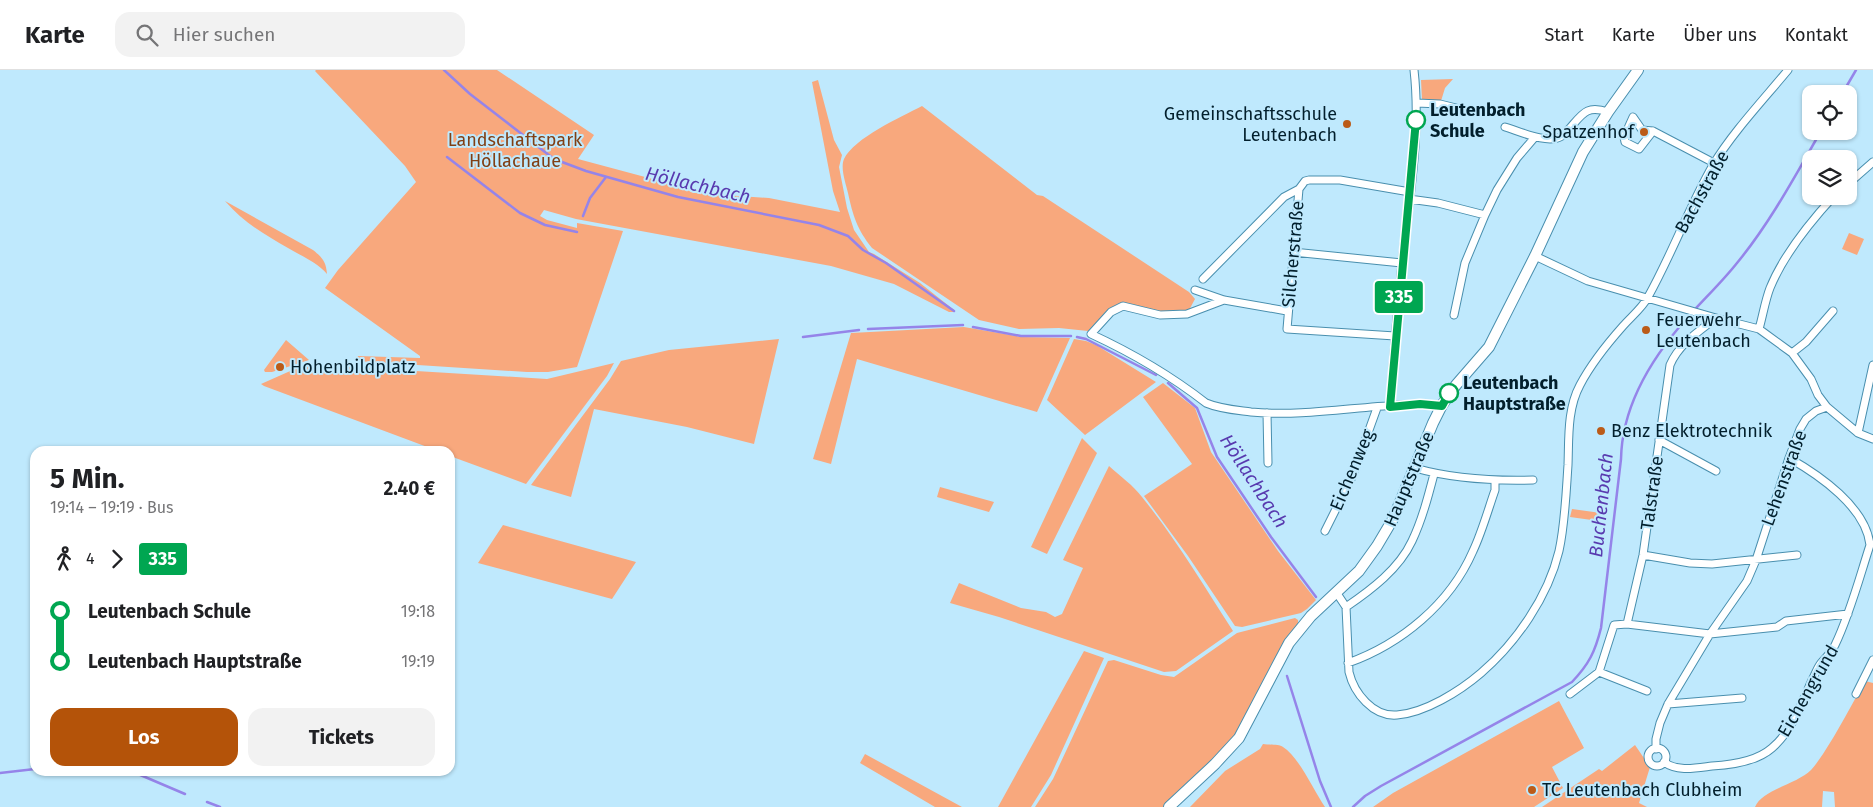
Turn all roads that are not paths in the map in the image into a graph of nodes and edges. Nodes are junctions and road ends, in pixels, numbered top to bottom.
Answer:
1 (1414, 70) edge
2 (1638, 70) edge
3 (1788, 70) edge
4 (1417, 103) junction
5 (1456, 108) dead end
6 (1608, 112) junction
7 (1505, 127) dead end
8 (1653, 131) junction
9 (1535, 137) junction
10 (1873, 162) edge
11 (1714, 164) junction
12 (1857, 175) edge
13 (1299, 189) junction
14 (1409, 196) junction
15 (1827, 205) edge
16 (1485, 215) junction
17 (1293, 252) junction
18 (1535, 256) junction
19 (1402, 263) junction
20 (1203, 279) dead end
21 (1195, 290) dead end
22 (1647, 299) junction
23 (1224, 300) junction
24 (1287, 311) junction
25 (1833, 311) dead end
26 (1454, 315) dead end
27 (1716, 318) junction
28 (1759, 328) junction
29 (1395, 336) junction
30 (1792, 353) junction
31 (1873, 365) edge
32 (1442, 406) junction
33 (1390, 407) junction
34 (1827, 407) junction
35 (1378, 408) junction
36 (1267, 413) junction
37 (1858, 433) junction
38 (1873, 439) edge
39 (1659, 440) junction
40 (1789, 458) junction
41 (1268, 463) dead end
42 (1415, 468) junction
43 (1716, 471) dead end
44 (1434, 474) junction
45 (1495, 480) junction
46 (1534, 480) dead end
47 (1864, 524) junction
48 (1873, 526) edge
49 (1325, 530) dead end
50 (1643, 554) junction
51 (1797, 555) dead end
52 (1756, 560) junction
53 (1336, 592) junction
54 (1346, 607) junction
55 (1848, 614) junction
56 (1627, 624) junction
57 (1710, 634) junction
58 (1873, 660) edge
59 (1348, 662) junction
60 (1599, 672) junction
61 (1647, 691) dead end
62 (1570, 694) dead end
63 (1856, 694) dead end
64 (1742, 698) dead end
65 (1668, 704) junction
66 (1656, 749) junction
67 (1664, 762) junction
68 (1169, 807) edge

1 - 4 street
2 - 6 street, Hauptstraße
3 - 11 street, Bachstraße
4 - 5 street
4 - 14 street
6 - 9 street
6 - 18 street, Hauptstraße
7 - 9 street
8 - 8 street
8 - 11 street
9 - 16 street
10 - 12 street
11 - 22 street, Bachstraße
13 - 14 street, Silcherstraße
13 - 17 street, Silcherstraße
13 - 20 street
14 - 16 street
14 - 19 street
15 - 28 street
16 - 26 street
17 - 19 street
17 - 24 street, Silcherstraße
18 - 22 street
18 - 32 street, Hauptstraße
19 - 29 street
21 - 23 street
22 - 27 street
22 - 59 street, Bachstraße
23 - 24 street
23 - 36 street
24 - 29 street, Silcherstraße
25 - 30 street
27 - 28 street
27 - 39 street, Talstraße
28 - 30 street
29 - 33 street
30 - 34 street
31 - 37 street
32 - 33 street
32 - 42 street, Hauptstraße
33 - 35 street
34 - 37 street
34 - 40 street, Lehenstraße
35 - 36 street
35 - 49 street, Eichenweg
36 - 41 street
37 - 38 street
39 - 43 street
39 - 50 street, Talstraße
40 - 47 street, Eichengrund
40 - 52 street, Lehenstraße
42 - 44 street
42 - 53 street, Hauptstraße
44 - 45 street
44 - 54 street
45 - 46 street
45 - 59 street
47 - 48 street
47 - 55 street, Eichengrund
50 - 52 street
50 - 56 street, Talstraße
51 - 52 street
52 - 57 street, Lehenstraße
53 - 54 street
53 - 68 street, Hauptstraße
54 - 59 street, Bachstraße
55 - 57 street
55 - 67 street, Eichengrund
56 - 57 street
56 - 60 street
57 - 65 street, Lehenstraße
58 - 63 street
60 - 61 street
60 - 62 street
64 - 65 street
65 - 66 street, Lehenstraße
66 - 67 street
66 - 67 street

